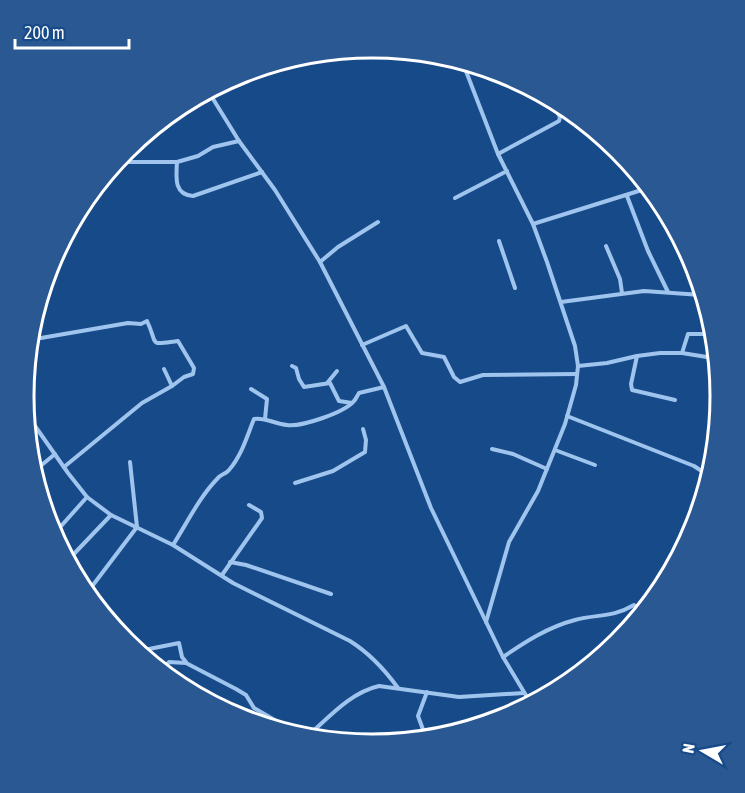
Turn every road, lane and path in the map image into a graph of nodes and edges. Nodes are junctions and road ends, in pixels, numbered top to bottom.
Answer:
1 (466, 72) edge
2 (213, 99) edge
3 (558, 114) edge
4 (239, 141) junction
5 (498, 154) junction
6 (129, 162) edge
7 (177, 162) junction
8 (507, 171) junction
9 (262, 172) junction
10 (641, 191) edge
11 (627, 196) junction
12 (456, 198) dead end
13 (378, 222) dead end
14 (533, 225) junction
15 (499, 241) dead end
16 (606, 246) dead end
17 (320, 262) junction
18 (515, 288) dead end
19 (622, 293) junction
20 (668, 293) junction
21 (695, 295) edge
22 (561, 302) junction
23 (705, 334) edge
24 (40, 338) edge
25 (362, 345) junction
26 (682, 353) junction
27 (637, 356) junction
28 (708, 357) edge
29 (292, 366) dead end
30 (578, 366) junction
31 (164, 369) dead end
32 (337, 371) dead end
33 (577, 374) junction
34 (327, 382) junction
35 (172, 386) junction
36 (384, 387) junction
37 (251, 389) dead end
38 (675, 400) dead end
39 (339, 401) junction
40 (353, 403) junction
41 (340, 410) junction
42 (567, 416) junction
43 (265, 419) junction
44 (363, 429) dead end
45 (37, 430) edge
46 (492, 448) dead end
47 (555, 450) junction
48 (55, 454) junction
49 (130, 462) dead end
50 (42, 465) edge
51 (595, 465) dead end
52 (64, 467) junction
53 (547, 469) junction
54 (702, 471) edge
55 (295, 483) dead end
56 (87, 497) junction
57 (249, 505) dead end
58 (111, 515) junction
59 (60, 527) edge
60 (137, 527) junction
61 (173, 545) junction
62 (74, 554) edge
63 (230, 562) junction
64 (222, 575) junction
65 (92, 586) edge
66 (331, 594) dead end
67 (634, 605) dead end
68 (486, 622) junction
69 (148, 649) edge
70 (503, 657) junction
71 (186, 663) junction
72 (167, 665) edge
73 (398, 688) junction
74 (427, 692) junction
75 (524, 693) junction
76 (527, 697) edge
77 (276, 720) edge
78 (315, 730) edge
79 (423, 731) edge

1 - 5 street
2 - 4 street
3 - 5 street
4 - 7 street
4 - 9 street
5 - 8 street
6 - 7 street
7 - 9 street
8 - 12 street
8 - 14 street
9 - 17 street
10 - 11 street
11 - 14 street
11 - 20 street
13 - 17 street
14 - 22 street
15 - 18 street
16 - 19 street
17 - 25 street
19 - 20 street
19 - 22 street
20 - 21 street
22 - 30 street
23 - 26 street
24 - 35 street
25 - 33 street
25 - 36 street
26 - 27 street
26 - 28 street
27 - 30 street
27 - 38 street
29 - 34 street
30 - 33 street
31 - 35 street
32 - 34 street
33 - 42 street
34 - 39 street
35 - 52 street
36 - 40 street
36 - 68 street
37 - 43 street
39 - 40 street
39 - 41 street
40 - 41 street
41 - 43 street
42 - 47 street
42 - 54 street
43 - 61 street
44 - 55 street
45 - 48 street
46 - 53 street
47 - 51 street
47 - 53 street
48 - 50 street
48 - 52 street
49 - 60 street
52 - 56 street
53 - 68 street
56 - 58 street
56 - 59 street
57 - 63 street
58 - 60 street
58 - 62 street
60 - 61 street
60 - 65 street
61 - 64 street
63 - 64 street
63 - 66 street
64 - 73 street
67 - 70 street
68 - 70 street
69 - 71 street
70 - 75 street
71 - 72 street
71 - 77 street
73 - 74 street
73 - 78 street
74 - 75 street
74 - 79 street
75 - 76 street

